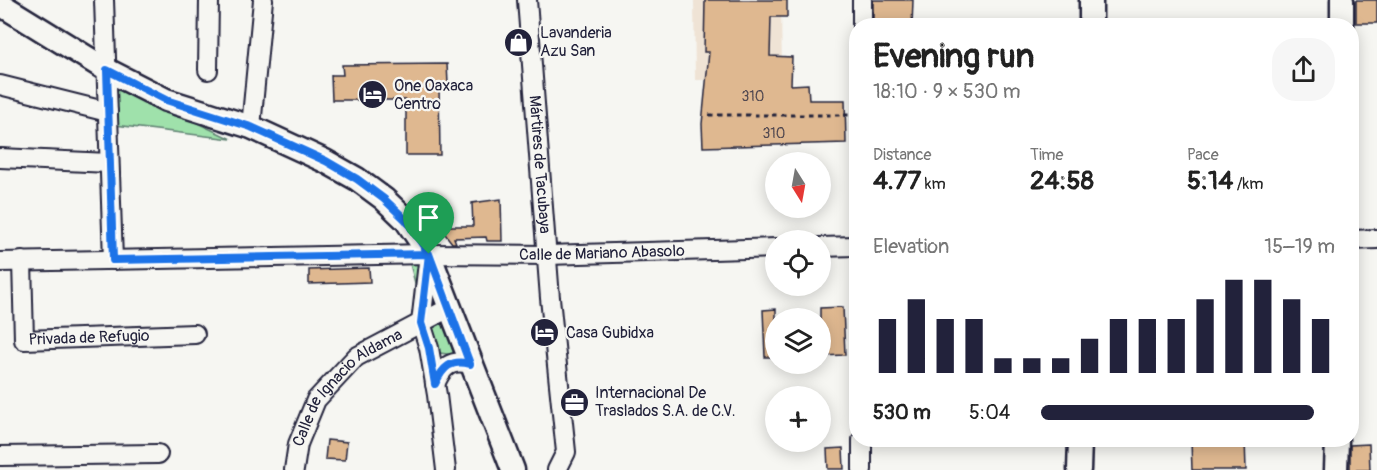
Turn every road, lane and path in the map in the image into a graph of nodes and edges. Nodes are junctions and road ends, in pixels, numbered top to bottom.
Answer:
1 (104, 0) edge
2 (209, 0) edge
3 (263, 0) edge
4 (527, 0) edge
5 (862, 0) edge
6 (1091, 0) edge
7 (1342, 0) edge
8 (0, 4) edge
9 (862, 18) edge
10 (1091, 18) edge
11 (1342, 18) edge
12 (107, 70) junction
13 (207, 70) dead end
14 (0, 85) edge
15 (108, 112) junction
16 (709, 115) dead end
17 (849, 115) edge
18 (251, 127) junction
19 (0, 158) edge
20 (109, 163) junction
21 (1377, 239) edge
22 (1359, 240) edge
23 (849, 246) edge
24 (831, 247) edge
25 (765, 248) edge
26 (429, 254) junction
27 (547, 255) junction
28 (113, 260) junction
29 (22, 261) junction
30 (0, 262) edge
31 (449, 308) junction
32 (421, 323) junction
33 (195, 334) dead end
34 (470, 364) junction
35 (435, 384) junction
36 (862, 447) edge
37 (1080, 447) edge
38 (1336, 447) edge
39 (158, 454) dead end
40 (0, 456) edge
41 (294, 470) edge
42 (446, 470) edge
43 (513, 470) edge
44 (557, 470) edge
45 (862, 470) edge
46 (1079, 470) edge
47 (1336, 470) edge

1 - 12 street
2 - 13 street
3 - 18 street
4 - 27 street, Mártires de Tacubaya
5 - 9 street
6 - 10 main road
7 - 11 main road
8 - 12 main road
12 - 15 street
12 - 18 main road
14 - 15 street
15 - 20 street
16 - 17 path
18 - 26 main road
19 - 20 street
20 - 28 street
21 - 22 street
23 - 24 street
25 - 27 street, Calle de Mariano Abasolo
26 - 27 street, Calle de Mariano Abasolo
26 - 28 street, Calle de Mariano Abasolo
26 - 31 main road
26 - 32 street
27 - 44 street, Mártires de Tacubaya
28 - 29 street, Calle de Mariano Abasolo
29 - 30 street, Calle de Mariano Abasolo
29 - 33 street, Privada de Refugio
31 - 32 street, Calle de Ignacio Aldama
31 - 34 main road
32 - 35 street
32 - 41 street, Calle de Ignacio Aldama
34 - 35 street
34 - 43 main road
35 - 42 street
36 - 45 street
37 - 46 main road
38 - 47 main road
39 - 40 street

